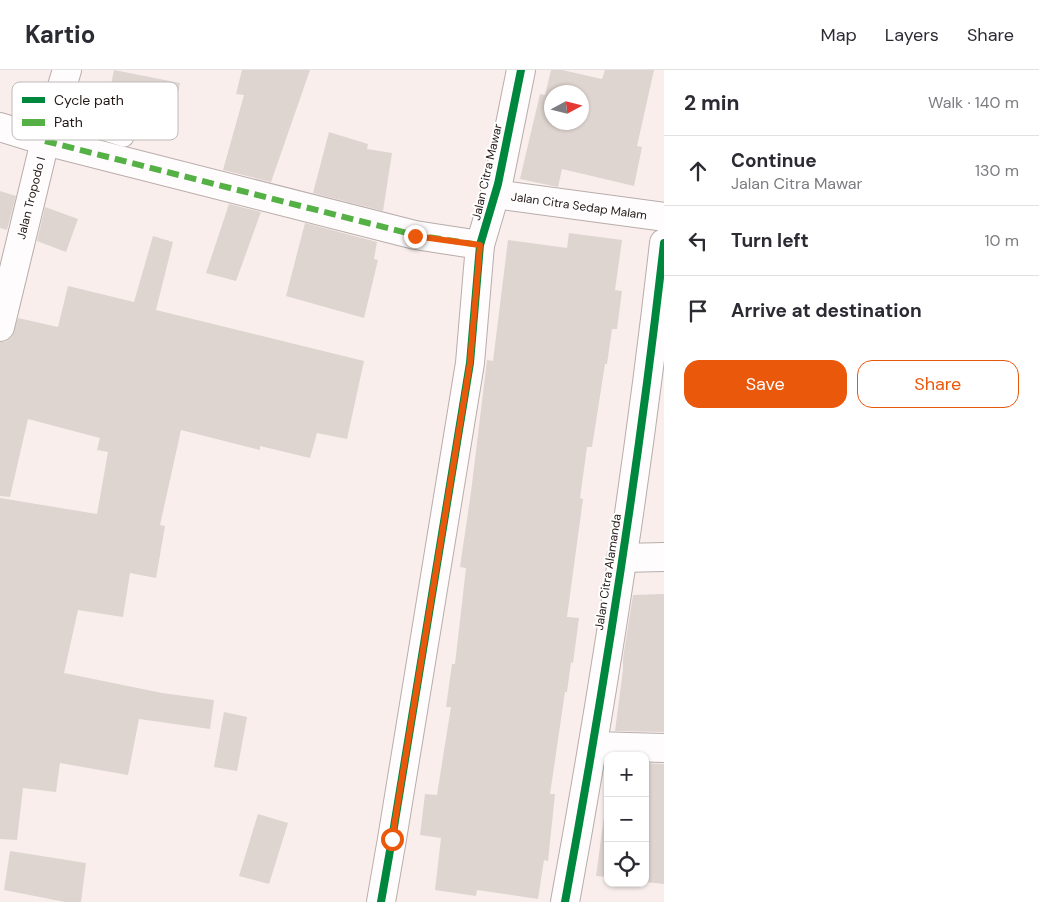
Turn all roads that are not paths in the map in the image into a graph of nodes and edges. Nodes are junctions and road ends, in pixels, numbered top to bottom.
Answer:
1 (67, 70) edge
2 (521, 70) edge
3 (63, 82) edge
4 (0, 127) edge
5 (12, 131) edge
6 (42, 140) edge
7 (45, 141) junction
8 (495, 194) junction
9 (664, 217) edge
10 (664, 244) edge
11 (480, 245) junction
12 (0, 327) edge
13 (656, 380) edge
14 (664, 557) edge
15 (621, 558) junction
16 (594, 746) junction
17 (664, 748) edge
18 (380, 902) edge
19 (565, 902) edge

1 - 3 street, Jalan Tropodo I
2 - 8 street, Jalan Citra Mawar
4 - 5 street
6 - 7 street
7 - 11 street
7 - 12 street, Jalan Tropodo I
8 - 9 street, Jalan Citra Sedap Malam
8 - 11 street, Jalan Citra Mawar
10 - 13 street, Jalan Citra Alamanda
11 - 18 street, Jalan Citra Mawar
13 - 15 street, Jalan Citra Alamanda
14 - 15 street
15 - 16 street, Jalan Citra Alamanda
16 - 17 street
16 - 19 street, Jalan Citra Alamanda

